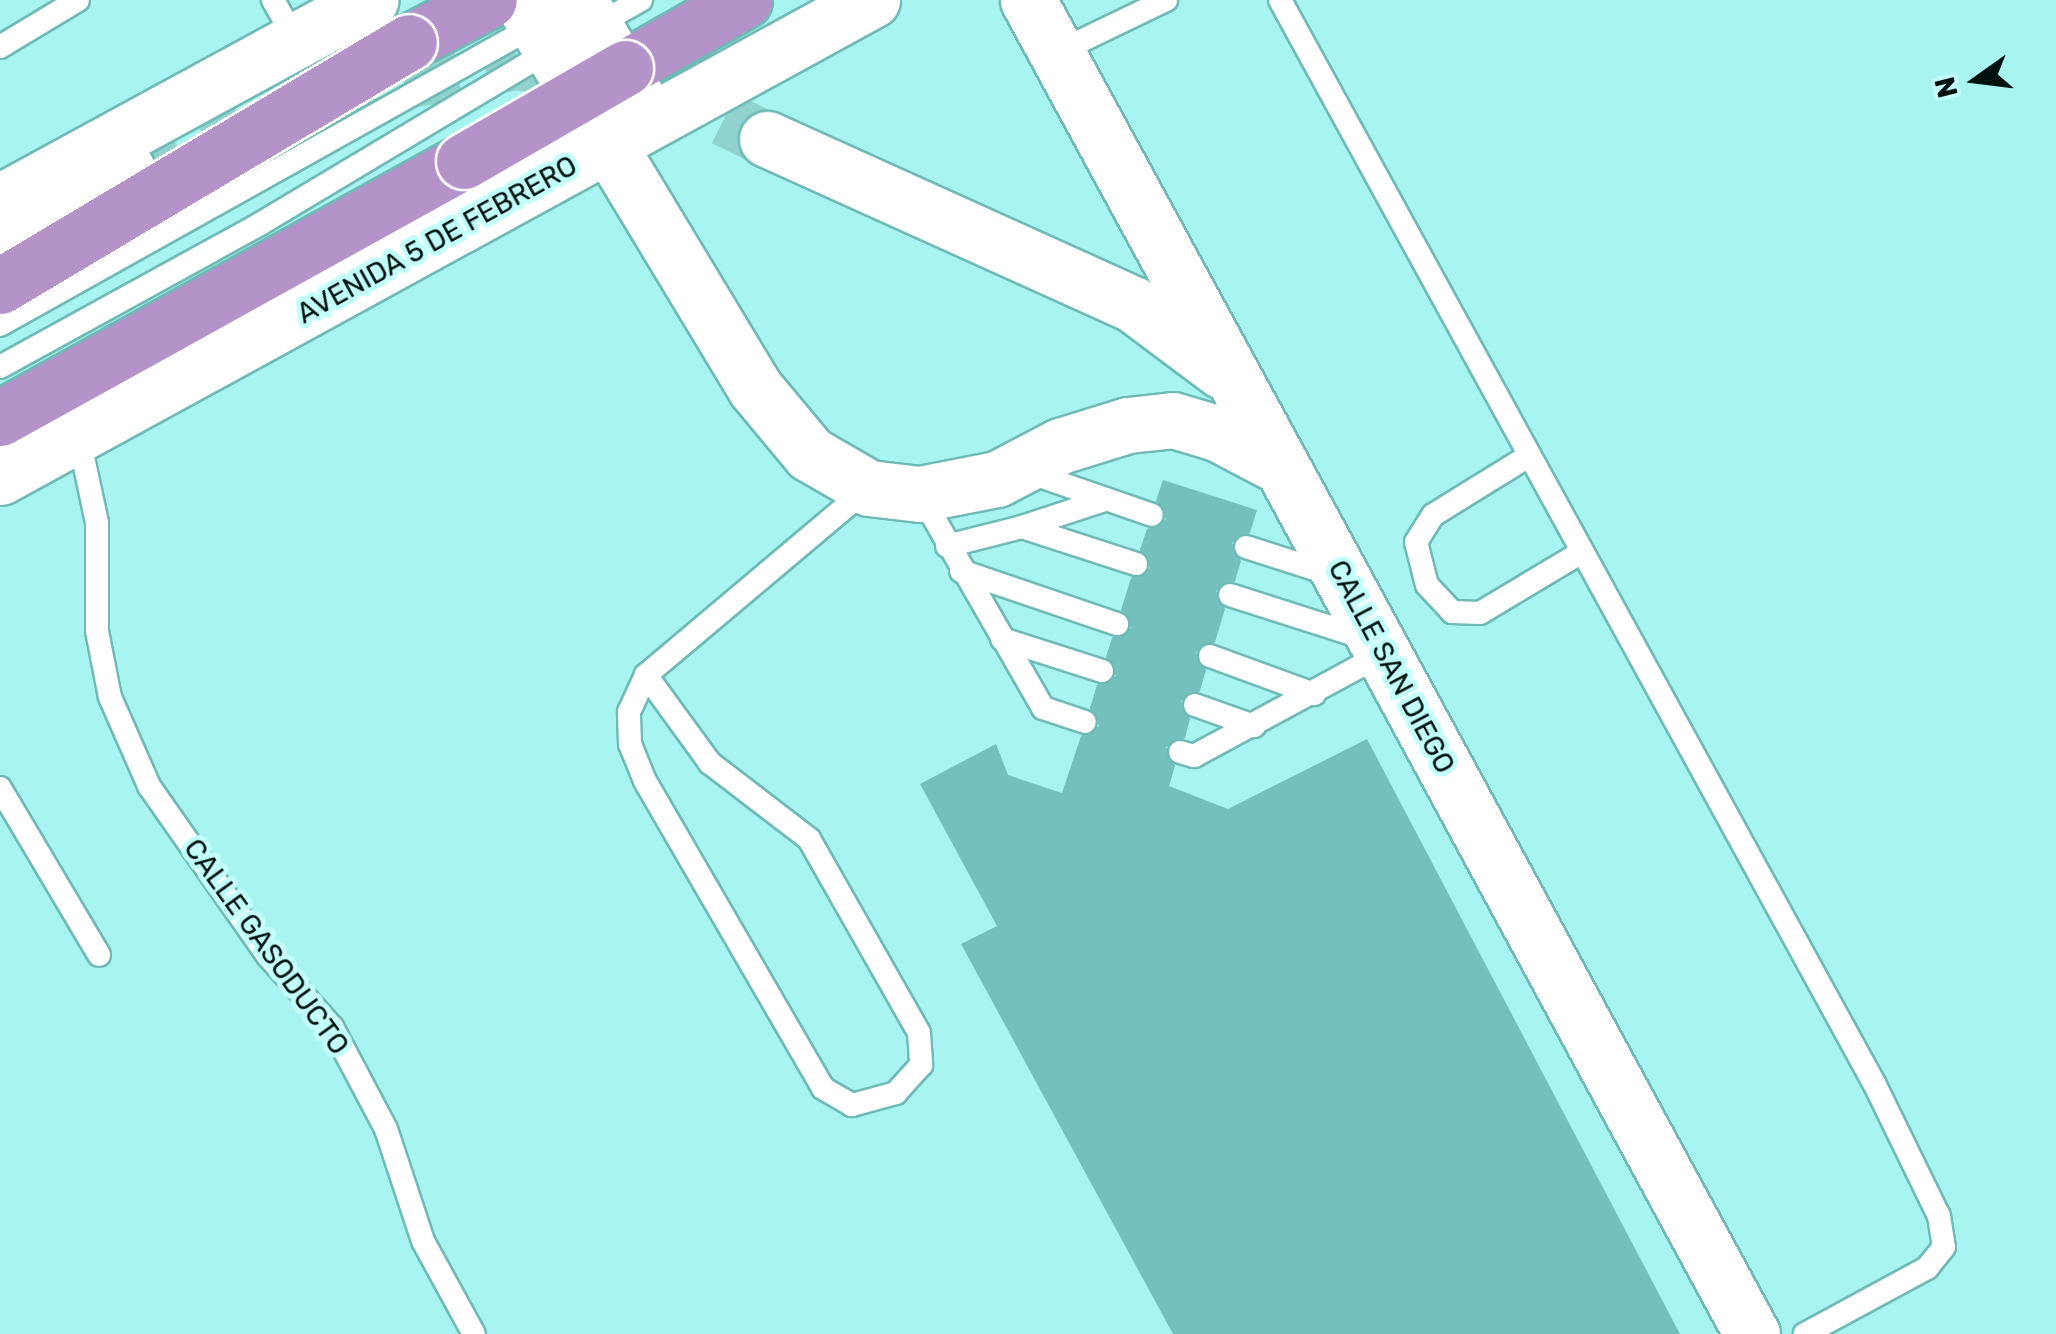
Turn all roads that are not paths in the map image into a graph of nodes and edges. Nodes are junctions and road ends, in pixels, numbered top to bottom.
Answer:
1 (78, 0) edge
2 (370, 0) edge
3 (641, 0) edge
4 (744, 0) edge
5 (872, 0) edge
6 (1028, 0) edge
7 (1166, 0) edge
8 (1280, 0) edge
9 (554, 13) edge
10 (303, 15) edge
11 (0, 48) edge
12 (1058, 52) junction
13 (630, 134) junction
14 (766, 139) tunnel mouth
15 (127, 169) tunnel mouth
16 (0, 202) edge
17 (0, 238) edge
18 (0, 286) edge
19 (0, 326) edge
20 (0, 367) edge
21 (1235, 380) junction
22 (0, 418) edge
23 (78, 434) junction
24 (1527, 457) junction
25 (1282, 467) junction
26 (1018, 468) junction
27 (0, 477) edge
28 (894, 491) junction
29 (1107, 499) junction
30 (1152, 515) dead end
31 (1022, 527) junction
32 (947, 546) junction
33 (1246, 547) dead end
34 (1582, 552) junction
35 (1136, 564) dead end
36 (961, 570) junction
37 (1342, 578) junction
38 (1230, 595) dead end
39 (1117, 624) dead end
40 (1002, 639) junction
41 (1380, 648) junction
42 (1210, 656) dead end
43 (1102, 671) dead end
44 (646, 675) junction
45 (1314, 694) junction
46 (1195, 705) dead end
47 (1086, 722) dead end
48 (1254, 726) junction
49 (1180, 752) dead end
50 (0, 788) edge
51 (100, 955) dead end
52 (474, 1334) edge
53 (1752, 1334) edge
54 (1805, 1334) edge

1 - 11 lane
2 - 10 main road
3 - 9 lane
4 - 22 highway, AVENIDA 5 DE FEBRERO, bridge
5 - 13 main road, AVENIDA 5 DE FEBRERO
6 - 12 main road, CALLE SAN DIEGO
7 - 12 lane
8 - 24 lane
9 - 13 main road
9 - 18 highway, bridge
9 - 19 lane
9 - 20 lane
10 - 16 main road
12 - 21 main road, CALLE SAN DIEGO
13 - 23 main road, AVENIDA 5 DE FEBRERO
13 - 28 main road
14 - 21 main road
15 - 17 main road
21 - 25 main road, CALLE SAN DIEGO
23 - 27 main road, AVENIDA 5 DE FEBRERO
23 - 52 lane, CALLE GASODUCTO
24 - 34 lane
24 - 34 lane
25 - 26 main road
25 - 37 main road, CALLE SAN DIEGO
26 - 28 main road
26 - 29 lane
28 - 32 lane
28 - 44 lane
29 - 30 lane
29 - 31 lane
31 - 32 lane
31 - 35 lane
32 - 36 lane
33 - 37 lane
34 - 54 lane
36 - 39 lane
36 - 40 lane
37 - 41 main road, CALLE SAN DIEGO
38 - 41 lane
40 - 43 lane
40 - 47 lane
41 - 45 lane
41 - 53 main road, CALLE SAN DIEGO
42 - 45 lane
44 - 44 lane
45 - 48 lane
46 - 48 lane
48 - 49 lane
50 - 51 lane

